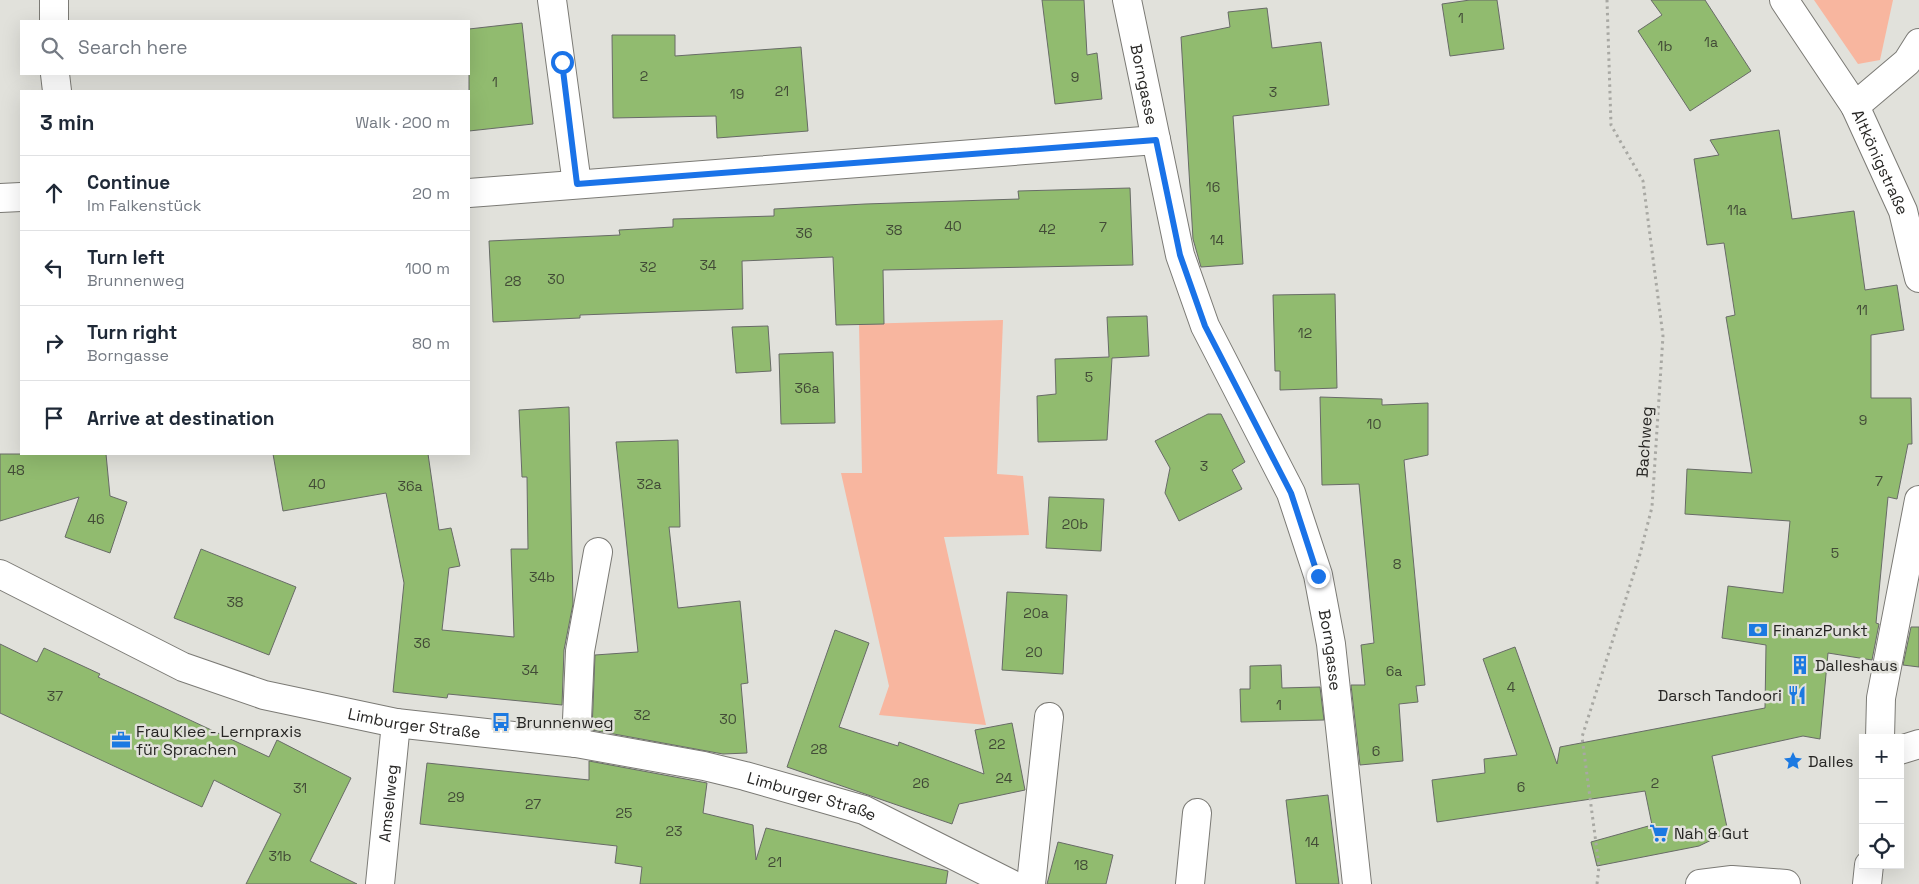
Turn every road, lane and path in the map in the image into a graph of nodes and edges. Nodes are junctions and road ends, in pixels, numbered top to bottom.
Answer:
1 (54, 0) edge
2 (552, 0) edge
3 (1607, 0) edge
4 (1784, 0) edge
5 (1134, 1) edge
6 (54, 20) edge
7 (1919, 43) edge
8 (55, 75) edge
9 (56, 90) edge
10 (1855, 106) junction
11 (1156, 140) junction
12 (577, 184) junction
13 (470, 193) edge
14 (20, 197) edge
15 (0, 198) edge
16 (1919, 278) edge
17 (1919, 500) edge
18 (598, 552) dead end
19 (0, 574) edge
20 (1049, 717) dead end
21 (396, 722) junction
22 (1880, 734) edge
23 (576, 743) junction
24 (1919, 744) edge
25 (1904, 749) edge
26 (1197, 813) dead end
27 (1869, 869) edge
28 (380, 884) edge
29 (1011, 884) edge
30 (1031, 884) edge
31 (1190, 884) edge
32 (1357, 884) edge
33 (1597, 884) edge
34 (1700, 884) edge
35 (1786, 884) edge
36 (1868, 884) edge

1 - 6 street
2 - 12 street
3 - 33 path, Bachweg
4 - 10 street
5 - 11 street, Borngasse
7 - 10 street, Altkönigstraße
8 - 9 street
10 - 16 street, Altkönigstraße
11 - 12 street
11 - 32 street, Borngasse
12 - 13 street
14 - 15 street
17 - 22 street
18 - 23 street
19 - 21 street, Limburger Straße
20 - 30 street
21 - 23 street, Limburger Straße
21 - 28 street, Amselweg
23 - 29 street, Limburger Straße
24 - 25 street
26 - 31 street
27 - 36 street
34 - 35 street

